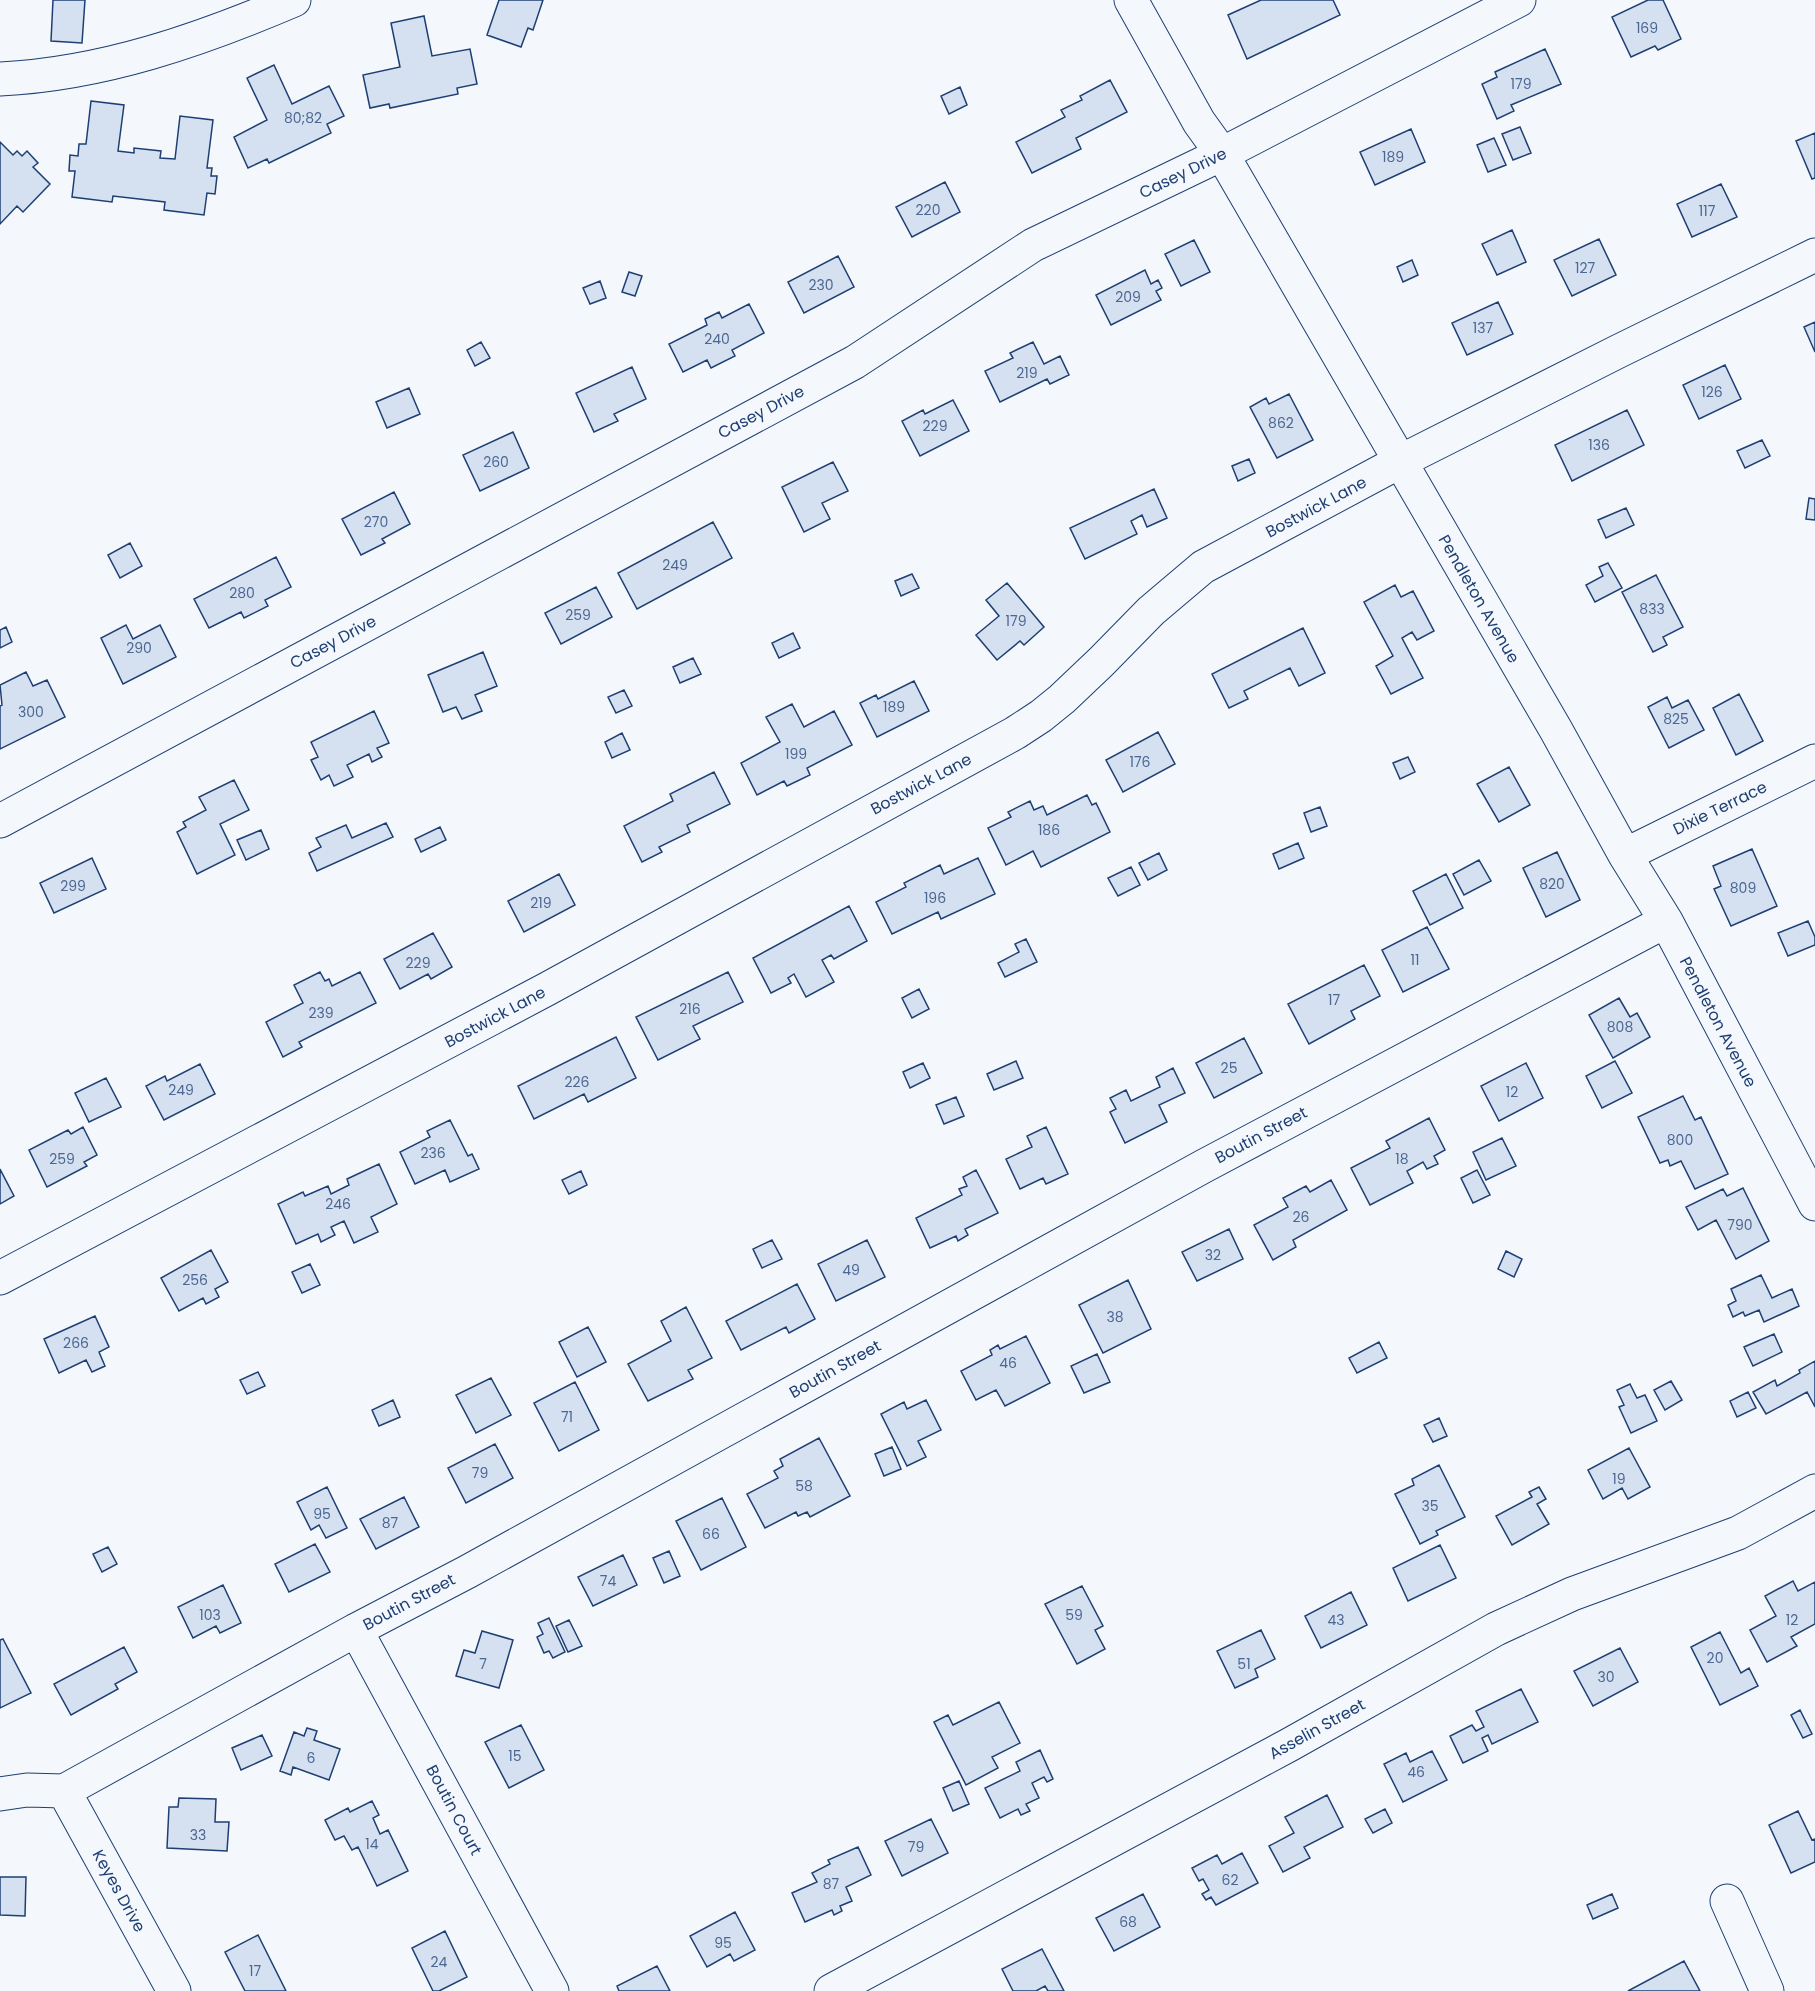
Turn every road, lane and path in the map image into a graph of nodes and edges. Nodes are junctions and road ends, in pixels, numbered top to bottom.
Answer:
1 (294, 0) edge
2 (1131, 0) edge
3 (1519, 0) edge
4 (0, 79) edge
5 (1222, 154) junction
6 (1815, 255) edge
7 (1400, 462) junction
8 (1815, 761) edge
9 (0, 821) edge
10 (1625, 855) junction
11 (1666, 921) junction
12 (1805, 1164) edge
13 (1815, 1204) edge
14 (0, 1278) edge
15 (1815, 1491) edge
16 (356, 1630) junction
17 (64, 1791) junction
18 (0, 1794) edge
19 (1727, 1901) dead end
20 (174, 1991) edge
21 (552, 1991) edge
22 (831, 1991) edge
23 (1767, 1991) edge

1 - 4 street
2 - 5 street, Pendleton Avenue
3 - 5 street, Casey Drive
5 - 7 street, Pendleton Avenue
5 - 9 street, Casey Drive
6 - 7 street, Bostwick Lane
7 - 10 street, Pendleton Avenue
7 - 14 street, Bostwick Lane
8 - 10 street, Dixie Terrace
10 - 11 street, Pendleton Avenue
11 - 12 street, Pendleton Avenue
11 - 16 street, Boutin Street
12 - 13 street, Pendleton Avenue
15 - 22 street, Asselin Street
16 - 17 street, Boutin Street
16 - 21 street, Boutin Court
17 - 18 street, Boutin Street
17 - 20 street, Keyes Drive
19 - 23 street

